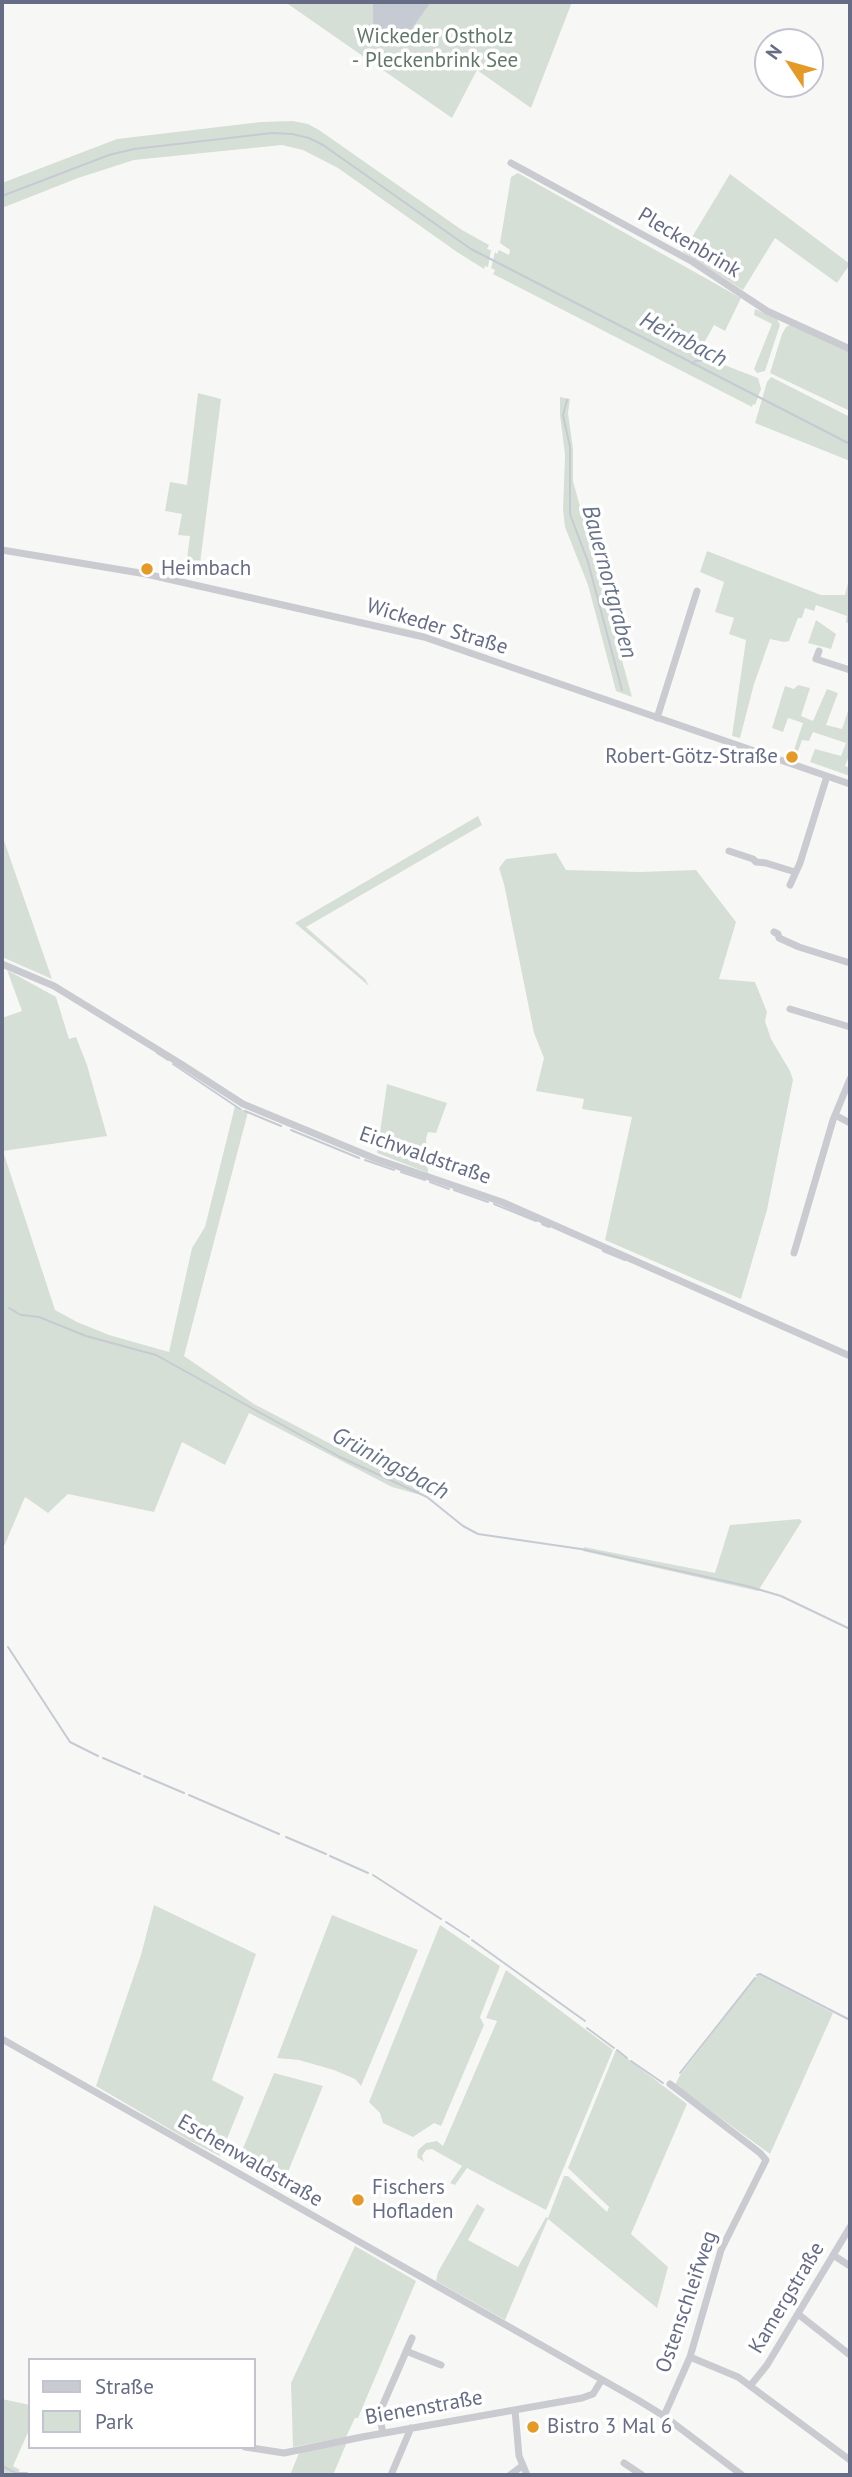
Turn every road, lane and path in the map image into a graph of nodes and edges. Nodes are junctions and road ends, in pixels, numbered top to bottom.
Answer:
1 (511, 163) dead end
2 (850, 349) edge
3 (2, 550) edge
4 (697, 591) dead end
5 (819, 650) dead end
6 (850, 670) edge
7 (657, 718) junction
8 (827, 776) junction
9 (850, 784) edge
10 (729, 851) dead end
11 (795, 872) junction
12 (790, 885) dead end
13 (774, 932) dead end
14 (850, 962) edge
15 (2, 964) edge
16 (790, 1009) dead end
17 (850, 1027) edge
18 (850, 1079) edge
19 (835, 1115) junction
20 (850, 1123) edge
21 (793, 1254) dead end
22 (850, 1356) edge
23 (2, 2039) edge
24 (670, 2084) dead end
25 (850, 2227) edge
26 (833, 2255) junction
27 (850, 2266) edge
28 (798, 2314) junction
29 (412, 2338) dead end
30 (407, 2351) junction
31 (850, 2356) edge
32 (690, 2357) junction
33 (441, 2365) dead end
34 (601, 2381) junction
35 (750, 2386) junction
36 (515, 2410) junction
37 (664, 2416) junction
38 (411, 2428) junction
39 (383, 2433) junction
40 (256, 2449) edge
41 (850, 2460) edge
42 (624, 2463) dead end
43 (522, 2466) junction
44 (391, 2475) edge
45 (510, 2475) edge
46 (527, 2475) edge
47 (642, 2475) edge
48 (742, 2475) edge

1 - 2 street, Pleckenbrink
3 - 7 street, Wickeder Straße
4 - 7 street
5 - 6 street
7 - 8 street, Wickeder Straße
8 - 9 street, Wickeder Straße
8 - 11 street
10 - 11 street
11 - 12 street
13 - 14 street
15 - 22 street, Eichwaldstraße
16 - 17 street
18 - 19 street
19 - 20 street
19 - 21 street
23 - 34 street, Eschenwaldstraße
24 - 32 street, Ostenschleifweg
25 - 26 street, Kamergstraße
26 - 27 street
26 - 28 street, Kamergstraße
28 - 31 street
28 - 35 street, Kamergstraße
29 - 30 street
30 - 33 street
30 - 39 street
32 - 35 street
32 - 37 street, Ostenschleifweg
34 - 36 street, Bienenstraße
34 - 37 street, Eschenwaldstraße
35 - 41 street
36 - 38 street, Bienenstraße
36 - 43 street
37 - 48 street, Eschenwaldstraße
38 - 39 street, Bienenstraße
38 - 44 street
39 - 40 street, Bienenstraße
42 - 47 street
43 - 45 street
43 - 46 street

